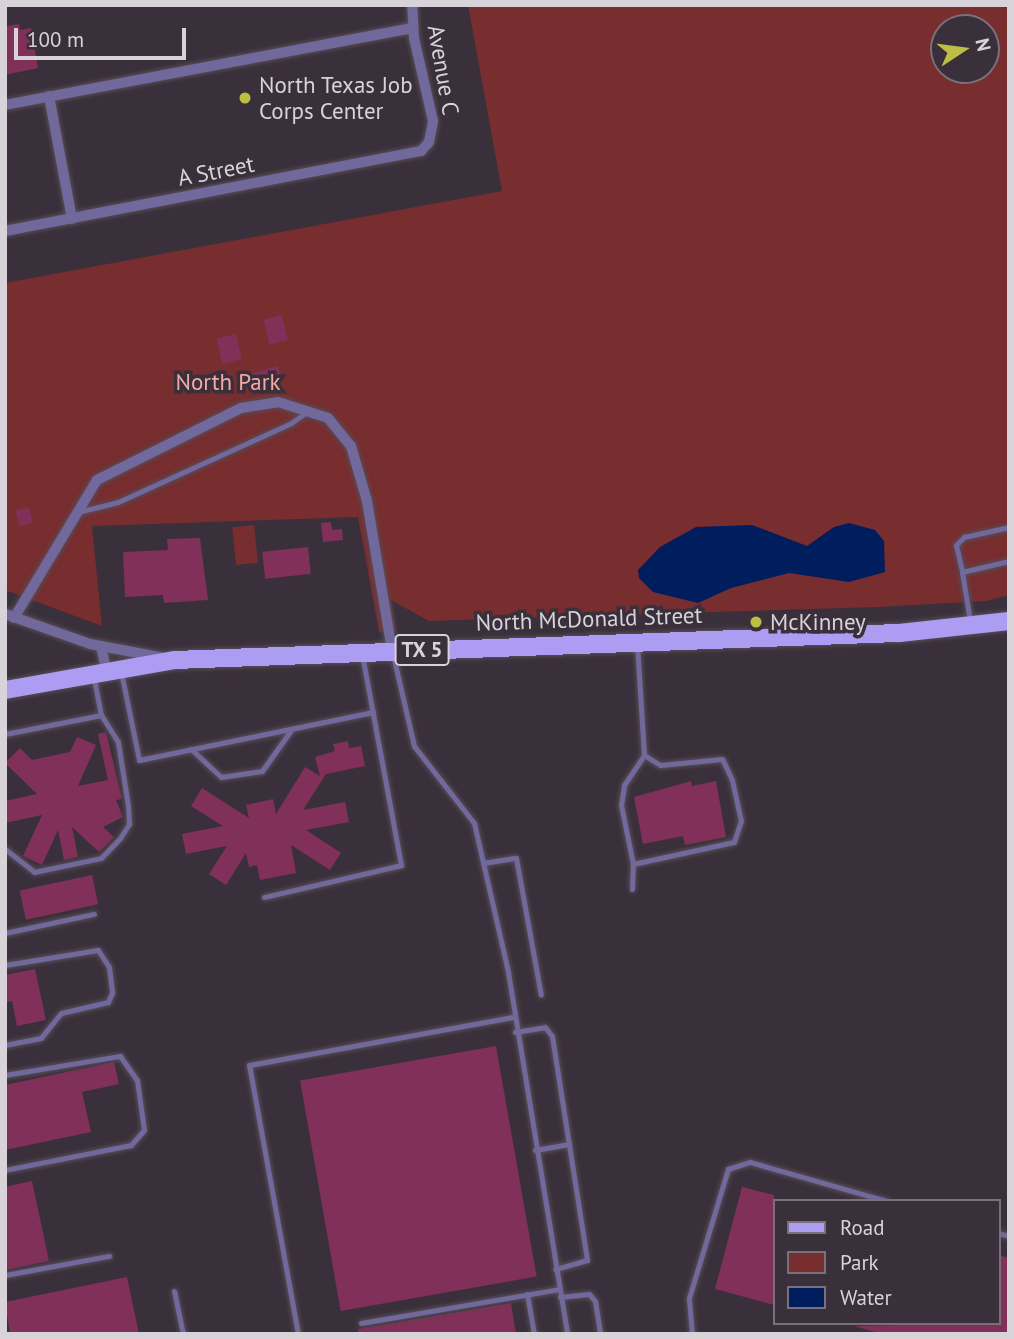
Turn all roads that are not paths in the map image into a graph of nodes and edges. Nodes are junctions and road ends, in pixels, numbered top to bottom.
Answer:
1 (412, 5) edge
2 (413, 28) junction
3 (49, 96) junction
4 (5, 105) edge
5 (429, 142) joint
6 (72, 219) junction
7 (5, 231) edge
8 (309, 410) junction
9 (75, 511) junction
10 (1009, 527) edge
11 (1009, 561) edge
12 (962, 572) junction
13 (9, 616) edge
14 (1009, 621) edge
15 (971, 626) junction
16 (637, 642) junction
17 (101, 646) junction
18 (392, 651) junction
19 (362, 652) junction
20 (175, 660) junction
21 (106, 670) junction
22 (5, 690) edge
23 (373, 712) junction
24 (101, 715) junction
25 (291, 729) junction
26 (5, 734) edge
27 (191, 749) junction
28 (644, 755) junction
29 (5, 849) edge
30 (483, 863) junction
31 (633, 863) junction
32 (632, 889) dead end
33 (264, 897) dead end
34 (94, 914) dead end
35 (5, 933) edge
36 (5, 965) edge
37 (541, 995) dead end
38 (512, 1017) junction
39 (515, 1032) junction
40 (5, 1045) edge
41 (5, 1075) edge
42 (569, 1144) junction
43 (535, 1150) junction
44 (5, 1170) edge
45 (880, 1199) edge
46 (109, 1256) dead end
47 (555, 1269) junction
48 (5, 1275) edge
49 (559, 1289) junction
50 (174, 1291) dead end
51 (527, 1294) junction
52 (560, 1297) junction
53 (361, 1323) dead end
54 (183, 1334) edge
55 (298, 1334) edge
56 (534, 1334) edge
57 (567, 1334) edge
58 (600, 1334) edge
59 (692, 1334) edge

1 - 2 street, Avenue C
2 - 3 street
2 - 5 street, Avenue C
3 - 4 street
3 - 6 street
5 - 6 street, A Street
6 - 7 street, A Street
8 - 9 lane
8 - 9 street
8 - 18 street
9 - 13 street
10 - 12 lane
11 - 12 lane
12 - 15 lane
13 - 17 street
14 - 15 main road, North McDonald Street / TX 5
15 - 16 main road, North McDonald Street / TX 5
16 - 18 main road, North McDonald Street / TX 5
16 - 28 lane
17 - 20 street
17 - 21 street
18 - 19 main road, North McDonald Street / TX 5
18 - 30 lane
19 - 20 main road, North McDonald Street / TX 5
19 - 23 lane
20 - 21 main road, North McDonald Street / TX 5
21 - 22 main road, North McDonald Street / TX 5
21 - 24 lane
21 - 27 lane
23 - 25 lane
23 - 33 lane
24 - 26 lane
24 - 29 lane
25 - 27 lane
25 - 27 lane
28 - 31 lane
28 - 31 lane
30 - 37 lane
30 - 38 lane
31 - 32 lane
34 - 35 lane
36 - 40 lane
38 - 39 lane
38 - 55 lane
39 - 42 lane
39 - 43 lane
41 - 44 lane
42 - 43 lane
42 - 47 lane
43 - 47 lane
45 - 59 lane
46 - 48 lane
47 - 49 lane
49 - 51 lane
49 - 52 lane
50 - 54 lane
51 - 53 lane
51 - 56 lane
52 - 57 lane
52 - 58 lane

